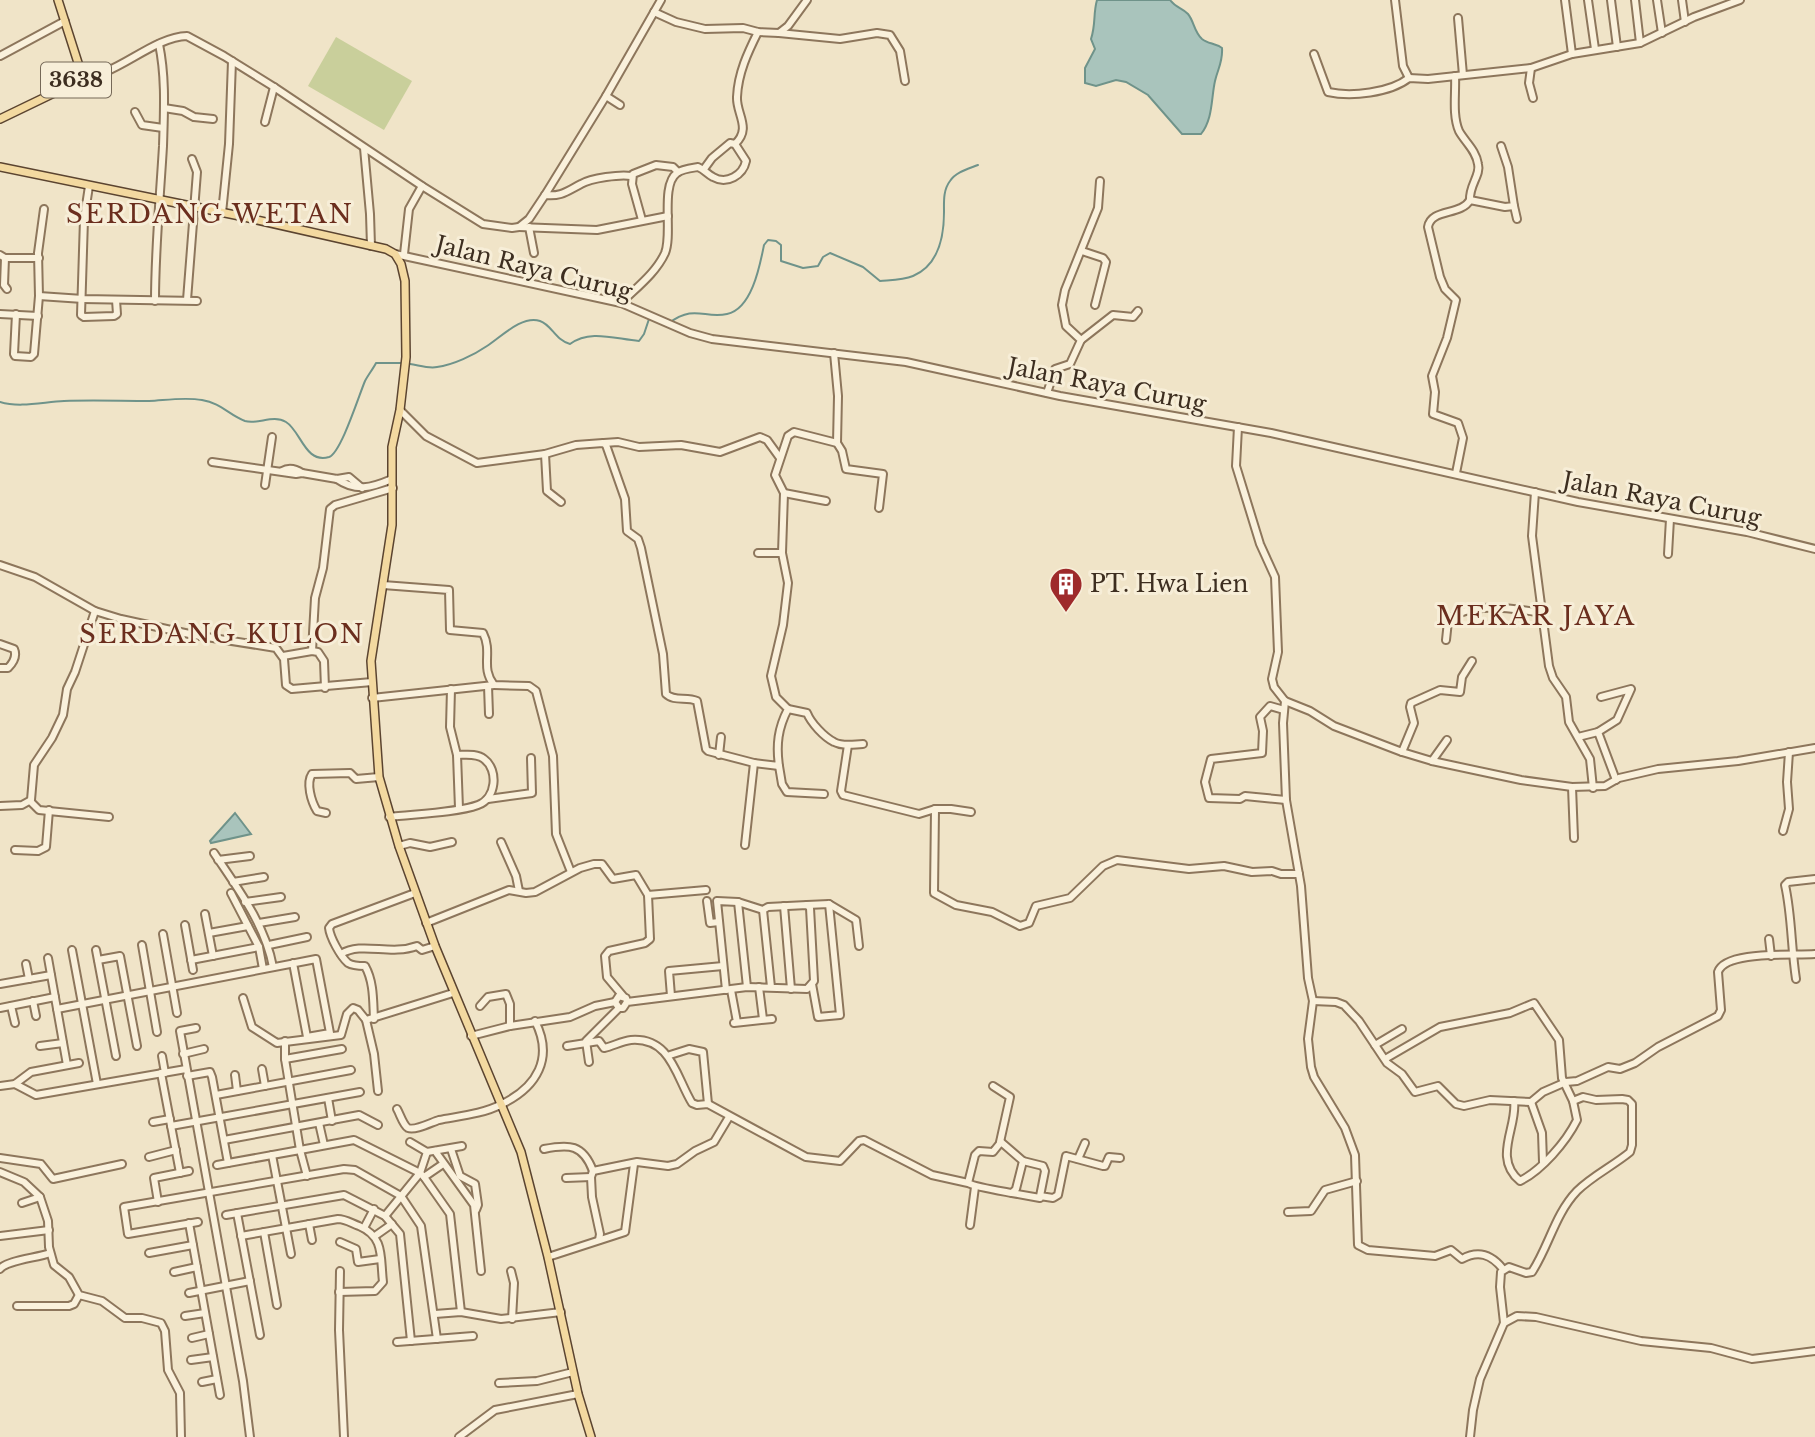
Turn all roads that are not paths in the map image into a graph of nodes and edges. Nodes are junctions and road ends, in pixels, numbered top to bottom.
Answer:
1 (58, 0) edge
2 (661, 0) edge
3 (807, 0) edge
4 (1395, 0) edge
5 (1565, 0) edge
6 (1588, 0) edge
7 (1611, 0) edge
8 (1635, 0) edge
9 (1657, 0) edge
10 (1682, 0) edge
11 (1740, 0) edge
12 (654, 12) junction
13 (1458, 18) dead end
14 (65, 21) junction
15 (1685, 22) junction
16 (758, 32) junction
17 (779, 33) junction
18 (1662, 33) junction
19 (1640, 43) junction
20 (159, 44) junction
21 (1616, 47) junction
22 (1595, 50) junction
23 (1314, 54) dead end
24 (1572, 54) junction
25 (0, 57) edge
26 (232, 61) junction
27 (1531, 68) junction
28 (1463, 75) junction
29 (1455, 76) junction
30 (79, 77) junction
31 (1409, 78) junction
32 (905, 81) dead end
33 (274, 88) junction
34 (606, 96) junction
35 (1533, 98) dead end
36 (620, 105) dead end
37 (164, 108) junction
38 (135, 112) dead end
39 (0, 119) edge
40 (214, 119) dead end
41 (265, 122) dead end
42 (163, 128) junction
43 (735, 144) junction
44 (1501, 146) dead end
45 (364, 148) junction
46 (192, 159) dead end
47 (0, 167) edge
48 (704, 169) junction
49 (678, 172) junction
50 (631, 176) junction
51 (1100, 181) dead end
52 (89, 186) junction
53 (422, 186) junction
54 (545, 195) junction
55 (1470, 200) junction
56 (160, 201) junction
57 (1514, 206) junction
58 (195, 208) junction
59 (44, 209) dead end
60 (222, 213) junction
61 (668, 216) junction
62 (1517, 219) dead end
63 (642, 220) junction
64 (519, 227) junction
65 (529, 227) junction
66 (370, 246) junction
67 (1082, 251) junction
68 (534, 253) dead end
69 (399, 254) junction
70 (2, 256) edge
71 (38, 258) junction
72 (6, 289) dead end
73 (39, 296) junction
74 (83, 299) junction
75 (116, 300) junction
76 (187, 300) junction
77 (155, 301) junction
78 (197, 301) dead end
79 (621, 303) junction
80 (1095, 305) dead end
81 (1138, 311) dead end
82 (0, 314) edge
83 (16, 314) junction
84 (38, 316) junction
85 (1081, 340) junction
86 (834, 353) junction
87 (1047, 393) junction
88 (400, 410) junction
89 (1238, 427) junction
90 (272, 437) dead end
91 (603, 443) junction
92 (837, 443) junction
93 (545, 454) junction
94 (780, 458) junction
95 (212, 462) dead end
96 (267, 469) junction
97 (1456, 473) junction
98 (393, 484) junction
99 (265, 485) dead end
100 (1535, 492) junction
101 (784, 493) junction
102 (826, 501) dead end
103 (561, 502) dead end
104 (879, 508) dead end
105 (1670, 519) junction
106 (1815, 549) edge
107 (782, 553) junction
108 (758, 554) dead end
109 (1668, 554) dead end
110 (0, 565) edge
111 (383, 585) junction
112 (95, 611) junction
113 (1542, 613) junction
114 (1446, 640) dead end
115 (0, 644) edge
116 (312, 651) junction
117 (283, 656) junction
118 (1472, 661) dead end
119 (0, 668) edge
120 (372, 682) junction
121 (491, 686) junction
122 (325, 688) junction
123 (451, 689) junction
124 (1601, 697) dead end
125 (372, 698) junction
126 (1285, 702) junction
127 (788, 709) junction
128 (1284, 710) junction
129 (489, 715) dead end
130 (1598, 732) junction
131 (721, 737) dead end
132 (1578, 737) junction
133 (1447, 740) dead end
134 (863, 744) dead end
135 (848, 745) junction
136 (1815, 748) edge
137 (1402, 752) junction
138 (1789, 752) junction
139 (457, 755) junction
140 (719, 755) junction
141 (531, 758) dead end
142 (1432, 761) junction
143 (754, 764) junction
144 (779, 766) junction
145 (379, 777) junction
146 (1616, 780) junction
147 (1572, 787) junction
148 (1593, 788) junction
149 (824, 794) dead end
150 (488, 799) junction
151 (1286, 800) junction
152 (30, 802) junction
153 (0, 806) edge
154 (459, 808) junction
155 (934, 809) junction
156 (49, 810) junction
157 (971, 812) dead end
158 (326, 813) dead end
159 (109, 817) dead end
160 (389, 817) junction
161 (1783, 831) dead end
162 (1574, 838) dead end
163 (452, 842) dead end
164 (501, 842) dead end
165 (745, 845) dead end
166 (398, 846) junction
167 (15, 850) dead end
168 (214, 853) dead end
169 (250, 856) dead end
170 (218, 860) junction
171 (571, 872) junction
172 (1299, 874) junction
173 (264, 877) dead end
174 (1815, 880) edge
175 (233, 882) junction
176 (706, 890) dead end
177 (519, 891) junction
178 (231, 893) dead end
179 (415, 893) junction
180 (648, 895) junction
181 (281, 897) dead end
182 (707, 901) junction
183 (717, 901) junction
184 (246, 902) junction
185 (696, 902) dead end
186 (738, 902) junction
187 (829, 904) junction
188 (807, 905) junction
189 (784, 906) junction
190 (763, 910) junction
191 (205, 914) dead end
192 (295, 917) dead end
193 (719, 922) junction
194 (259, 923) junction
195 (426, 923) junction
196 (184, 925) dead end
197 (248, 926) junction
198 (209, 933) junction
199 (163, 934) dead end
200 (307, 937) dead end
201 (1769, 939) dead end
202 (142, 945) dead end
203 (269, 945) junction
204 (435, 946) junction
205 (859, 946) dead end
206 (259, 947) junction
207 (72, 950) dead end
208 (96, 950) dead end
209 (341, 954) junction
210 (1815, 954) edge
211 (1792, 955) junction
212 (213, 956) junction
213 (1771, 956) junction
214 (48, 958) dead end
215 (98, 960) junction
216 (191, 960) junction
217 (293, 963) junction
218 (26, 964) dead end
219 (723, 966) junction
220 (273, 967) junction
221 (263, 969) junction
222 (192, 970) dead end
223 (51, 975) junction
224 (29, 979) junction
225 (1796, 979) dead end
226 (0, 984) edge
227 (813, 984) junction
228 (172, 987) junction
229 (747, 987) junction
230 (759, 987) junction
231 (771, 987) junction
232 (791, 989) junction
233 (729, 990) junction
234 (150, 991) junction
235 (453, 993) junction
236 (128, 995) junction
237 (671, 996) junction
238 (55, 997) junction
239 (243, 998) dead end
240 (625, 999) junction
241 (105, 1000) junction
242 (33, 1001) junction
243 (1313, 1001) junction
244 (82, 1004) junction
245 (617, 1005) junction
246 (10, 1006) junction
247 (480, 1006) dead end
248 (0, 1008) edge
249 (57, 1009) junction
250 (177, 1013) dead end
251 (36, 1016) dead end
252 (772, 1018) dead end
253 (374, 1019) junction
254 (763, 1019) junction
255 (366, 1020) junction
256 (536, 1021) junction
257 (15, 1023) dead end
258 (510, 1026) junction
259 (196, 1028) dead end
260 (1402, 1029) dead end
261 (157, 1032) dead end
262 (471, 1036) junction
263 (285, 1041) junction
264 (586, 1041) junction
265 (64, 1043) junction
266 (137, 1045) dead end
267 (1375, 1045) junction
268 (40, 1046) dead end
269 (567, 1046) dead end
270 (204, 1049) dead end
271 (342, 1049) dead end
272 (183, 1054) junction
273 (670, 1055) junction
274 (116, 1056) dead end
275 (162, 1056) dead end
276 (285, 1059) junction
277 (1385, 1059) junction
278 (589, 1062) dead end
279 (79, 1063) dead end
280 (67, 1065) junction
281 (262, 1069) dead end
282 (352, 1070) dead end
283 (187, 1072) junction
284 (163, 1073) junction
285 (28, 1074) junction
286 (235, 1075) dead end
287 (289, 1083) junction
288 (1564, 1083) junction
289 (15, 1084) junction
290 (97, 1084) junction
291 (0, 1086) edge
292 (265, 1086) junction
293 (993, 1086) dead end
294 (237, 1091) junction
295 (378, 1091) dead end
296 (31, 1092) junction
297 (360, 1092) dead end
298 (216, 1095) junction
299 (328, 1098) junction
300 (1514, 1101) junction
301 (1573, 1101) junction
302 (1531, 1102) junction
303 (708, 1104) junction
304 (293, 1105) junction
305 (501, 1105) junction
306 (397, 1110) dead end
307 (729, 1117) junction
308 (220, 1118) junction
309 (332, 1121) junction
310 (153, 1122) dead end
311 (196, 1122) junction
312 (171, 1123) junction
313 (319, 1123) junction
314 (378, 1125) dead end
315 (297, 1128) junction
316 (224, 1140) junction
317 (410, 1142) dead end
318 (1000, 1142) junction
319 (1085, 1143) dead end
320 (324, 1145) junction
321 (462, 1146) dead end
322 (451, 1149) junction
323 (544, 1149) dead end
324 (176, 1150) junction
325 (300, 1150) junction
326 (431, 1152) junction
327 (272, 1155) junction
328 (149, 1157) dead end
329 (1120, 1157) dead end
330 (0, 1158) edge
331 (1077, 1159) junction
332 (1023, 1161) junction
333 (1544, 1162) junction
334 (228, 1163) junction
335 (122, 1164) dead end
336 (443, 1164) junction
337 (634, 1164) junction
338 (218, 1165) dead end
339 (189, 1171) dead end
340 (0, 1172) edge
341 (180, 1173) junction
342 (592, 1174) junction
343 (422, 1175) junction
344 (307, 1176) junction
345 (566, 1178) dead end
346 (277, 1181) junction
347 (1357, 1181) junction
348 (972, 1185) junction
349 (208, 1193) junction
350 (1012, 1193) junction
351 (401, 1196) junction
352 (40, 1197) junction
353 (1040, 1198) junction
354 (158, 1202) junction
355 (22, 1203) dead end
356 (282, 1206) junction
357 (374, 1209) junction
358 (475, 1211) junction
359 (1289, 1212) dead end
360 (237, 1213) junction
361 (226, 1215) dead end
362 (385, 1216) junction
363 (198, 1222) dead end
364 (189, 1223) junction
365 (309, 1224) junction
366 (392, 1224) junction
367 (970, 1225) dead end
368 (286, 1228) junction
369 (365, 1228) junction
370 (49, 1230) junction
371 (264, 1232) junction
372 (0, 1236) edge
373 (241, 1236) junction
374 (375, 1236) junction
375 (312, 1240) dead end
376 (599, 1240) junction
377 (340, 1242) dead end
378 (193, 1245) junction
379 (50, 1253) junction
380 (149, 1253) dead end
381 (291, 1254) dead end
382 (548, 1257) junction
383 (380, 1259) junction
384 (0, 1267) edge
385 (197, 1267) junction
386 (1503, 1269) junction
387 (340, 1271) dead end
388 (481, 1271) dead end
389 (511, 1271) dead end
390 (174, 1272) dead end
391 (250, 1281) junction
392 (225, 1286) junction
393 (201, 1290) junction
394 (339, 1292) junction
395 (189, 1293) dead end
396 (79, 1295) junction
397 (277, 1305) dead end
398 (17, 1306) dead end
399 (205, 1312) junction
400 (461, 1312) junction
401 (561, 1312) junction
402 (435, 1314) junction
403 (185, 1316) dead end
404 (512, 1319) junction
405 (1504, 1323) junction
406 (209, 1334) junction
407 (260, 1335) dead end
408 (473, 1336) dead end
409 (192, 1338) dead end
410 (437, 1339) junction
411 (411, 1341) junction
412 (397, 1342) dead end
413 (1815, 1351) edge
414 (213, 1357) junction
415 (191, 1360) dead end
416 (573, 1372) junction
417 (217, 1379) junction
418 (202, 1382) dead end
419 (499, 1383) dead end
420 (578, 1394) junction
421 (220, 1395) dead end
422 (181, 1437) edge
423 (250, 1437) edge
424 (344, 1437) edge
425 (459, 1437) edge
426 (592, 1437) edge
427 (1470, 1437) edge

1 - 14 main road, 3638
2 - 12 street
3 - 17 street
4 - 31 street
5 - 24 street
6 - 22 street
7 - 21 street
8 - 19 street
9 - 18 street
10 - 15 street
11 - 15 street
12 - 16 street
12 - 34 street
13 - 28 street
14 - 25 street
14 - 30 main road, 3638
15 - 18 street
16 - 17 street
16 - 43 street
17 - 32 street
18 - 19 street
19 - 21 street
20 - 26 street
20 - 30 street
20 - 37 street
21 - 22 street
22 - 24 street
23 - 31 street
24 - 27 street
26 - 33 street
26 - 60 street
27 - 28 street
27 - 35 street
28 - 29 street
29 - 31 street
29 - 55 street
30 - 39 main road, 3638
33 - 41 street
33 - 45 street
34 - 36 street
34 - 54 street
37 - 40 street
37 - 42 street
38 - 42 street
42 - 56 street
43 - 48 street
43 - 48 street
44 - 57 street
45 - 53 street
45 - 66 street
46 - 58 street
47 - 52 main road
48 - 49 street
49 - 50 street
49 - 61 street
50 - 54 street
50 - 63 street
51 - 67 street
52 - 56 main road
52 - 74 street
53 - 64 street
53 - 69 street
54 - 64 street
55 - 57 street
55 - 97 street
56 - 58 main road
56 - 77 street
57 - 62 street
58 - 60 main road
58 - 76 street
59 - 71 street
60 - 66 main road
61 - 63 street
61 - 79 street
63 - 65 street
64 - 65 street
65 - 68 street
66 - 69 main road
67 - 80 street
67 - 85 street
69 - 79 street, Jalan Raya Curug
69 - 88 main road
70 - 71 street
70 - 72 street
71 - 73 street
73 - 74 street
73 - 84 street
74 - 75 street
74 - 75 street
75 - 77 street
76 - 77 street
76 - 78 street
79 - 86 street, Jalan Raya Curug
81 - 85 street
82 - 83 street
83 - 84 street
83 - 84 street
85 - 87 street
86 - 87 street, Jalan Raya Curug
86 - 92 street
87 - 89 street, Jalan Raya Curug
88 - 93 street
88 - 98 main road
89 - 97 street, Jalan Raya Curug
89 - 126 street
90 - 96 street
91 - 93 street
91 - 94 street
91 - 140 street
92 - 94 street
92 - 104 street
93 - 103 street
94 - 101 street
95 - 96 street
96 - 98 street
96 - 99 street
97 - 100 street, Jalan Raya Curug
98 - 111 main road
98 - 116 street
100 - 105 street, Jalan Raya Curug
100 - 113 street
101 - 102 street
101 - 107 street
105 - 106 street, Jalan Raya Curug
105 - 109 street
107 - 108 street
107 - 127 street
110 - 112 street
111 - 120 main road
111 - 121 street
112 - 117 street
112 - 152 street
113 - 114 street
113 - 132 street
115 - 119 street
116 - 117 street
116 - 122 street
117 - 122 street
118 - 137 street
120 - 122 street
120 - 125 main road
121 - 123 street
121 - 129 street
121 - 171 street
123 - 125 street
123 - 139 street
124 - 130 street
125 - 145 main road
126 - 128 street
126 - 137 street
127 - 135 street
127 - 144 street
128 - 151 street
128 - 151 street
130 - 132 street
130 - 146 street
131 - 140 street
132 - 148 street
133 - 142 street
134 - 135 street
135 - 155 street
136 - 138 street
137 - 142 street
138 - 146 street
138 - 161 street
139 - 150 street
139 - 154 street
140 - 143 street
141 - 150 street
142 - 147 street
143 - 144 street
143 - 165 street
144 - 149 street
145 - 158 street
145 - 160 main road
146 - 148 street
147 - 148 street
147 - 162 street
150 - 154 street
151 - 172 street
152 - 153 street
152 - 156 street
154 - 160 street
155 - 157 street
155 - 172 street
156 - 159 street
156 - 167 street
160 - 166 main road
163 - 166 street
164 - 177 street
166 - 179 main road
168 - 170 street
169 - 170 street
170 - 175 street
171 - 177 street
171 - 180 street
172 - 243 street
173 - 175 street
174 - 211 street
175 - 184 street
176 - 180 street
177 - 195 street
178 - 197 street
179 - 195 main road
179 - 209 street
180 - 240 street
181 - 184 street
182 - 183 street
182 - 185 street
182 - 193 street
183 - 186 street
183 - 193 street
184 - 194 street
186 - 190 street
186 - 229 street
187 - 188 street
187 - 205 street
187 - 227 street
188 - 189 street
188 - 227 street
189 - 190 street
189 - 232 street
190 - 231 street
191 - 198 street
192 - 194 street
193 - 219 street
194 - 203 street
195 - 204 main road
196 - 216 street
197 - 198 street
197 - 206 street
198 - 212 street
199 - 228 street
200 - 203 street
201 - 213 street
202 - 234 street
203 - 220 street
204 - 209 street
204 - 235 main road
206 - 212 street
206 - 221 street
207 - 244 street
208 - 215 street
209 - 253 street
210 - 211 street
211 - 213 street
211 - 225 street
212 - 216 street
213 - 288 street
214 - 223 street
215 - 236 street
215 - 241 street
216 - 222 street
217 - 217 street
217 - 220 street
218 - 224 street
219 - 233 street
219 - 237 street
220 - 221 street
221 - 228 street
223 - 224 street
223 - 238 street
224 - 226 street
227 - 232 street
228 - 234 street
228 - 250 street
229 - 230 street
229 - 233 street
230 - 231 street
230 - 254 street
231 - 232 street
233 - 237 street
233 - 254 street
234 - 236 street
234 - 261 street
235 - 253 street
235 - 262 main road
236 - 241 street
236 - 266 street
237 - 240 street
238 - 242 street
238 - 249 street
239 - 263 street
240 - 245 street
241 - 244 street
241 - 274 street
242 - 246 street
242 - 251 street
243 - 267 street
243 - 347 street
244 - 249 street
244 - 290 street
245 - 256 street
245 - 264 street
246 - 248 street
246 - 257 street
247 - 258 street
249 - 265 street
252 - 254 street
253 - 255 street
255 - 263 street
255 - 295 street
256 - 258 street
256 - 305 street
258 - 262 street
259 - 272 street
260 - 267 street
262 - 305 main road
263 - 276 street
264 - 269 street
264 - 273 street
264 - 278 street
265 - 268 street
265 - 280 street
267 - 277 street
270 - 272 street
271 - 276 street
272 - 283 street
273 - 303 street
273 - 303 street
275 - 284 street
276 - 287 street
277 - 288 street
277 - 300 street
279 - 280 street
280 - 285 street
281 - 292 street
282 - 287 street
283 - 284 street
283 - 298 street
283 - 311 street
284 - 290 street
284 - 312 street
285 - 289 street
285 - 296 street
286 - 294 street
287 - 292 street
287 - 304 street
288 - 301 street
288 - 302 street
289 - 291 street
289 - 296 street
290 - 296 street
292 - 294 street
293 - 318 street
294 - 298 street
297 - 299 street
298 - 308 street
299 - 304 street
299 - 309 street
300 - 302 street
300 - 333 street
301 - 333 street
301 - 386 street
302 - 333 street
303 - 307 street
304 - 308 street
304 - 315 street
305 - 306 street
305 - 382 main road
307 - 337 street
307 - 348 street
308 - 311 street
308 - 316 street
309 - 313 street
309 - 314 street
310 - 312 street
311 - 312 street
311 - 349 street
312 - 324 street
313 - 315 street
313 - 320 street
315 - 316 street
315 - 325 street
316 - 334 street
317 - 326 street
318 - 332 street
318 - 348 street
319 - 331 street
320 - 325 street
320 - 343 street
321 - 322 street
322 - 326 street
322 - 358 street
323 - 342 street
324 - 328 street
324 - 341 street
325 - 327 street
325 - 344 street
326 - 336 street
326 - 343 street
327 - 334 street
327 - 346 street
329 - 331 street
330 - 335 street
331 - 353 street
332 - 350 street
332 - 353 street
334 - 338 street
336 - 343 street
336 - 358 street
337 - 342 street
337 - 376 street
339 - 341 street
340 - 352 street
341 - 354 street
342 - 345 street
342 - 376 street
343 - 351 street
343 - 400 street
344 - 346 street
344 - 351 street
346 - 349 street
346 - 356 street
347 - 359 street
347 - 386 street
348 - 350 street
348 - 367 street
349 - 354 street
349 - 392 street
350 - 353 street
351 - 362 street
351 - 402 street
352 - 355 street
352 - 370 street
354 - 364 street
356 - 357 street
356 - 360 street
356 - 368 street
357 - 362 street
357 - 369 street
358 - 388 street
360 - 361 street
360 - 373 street
362 - 366 street
363 - 364 street
364 - 378 street
365 - 368 street
365 - 369 street
365 - 375 street
366 - 374 street
366 - 411 street
368 - 371 street
368 - 381 street
369 - 374 street
370 - 372 street
370 - 379 street
371 - 373 street
371 - 397 street
373 - 391 street
374 - 383 street
376 - 382 street
377 - 383 street
378 - 380 street
378 - 385 street
379 - 384 street
379 - 396 street
382 - 401 main road
383 - 394 street
385 - 390 street
385 - 393 street
386 - 405 street
387 - 394 street
389 - 404 street
391 - 392 street
391 - 407 street
392 - 393 street
392 - 423 street
393 - 395 street
393 - 399 street
394 - 424 street
396 - 398 street
396 - 422 street
399 - 403 street
399 - 406 street
400 - 402 street
400 - 404 street
401 - 404 street
401 - 416 main road
402 - 410 street
405 - 413 street
405 - 427 street
406 - 409 street
406 - 414 street
408 - 410 street
410 - 411 street
411 - 412 street
414 - 415 street
414 - 417 street
416 - 419 street
416 - 420 main road
417 - 418 street
417 - 421 street
420 - 425 street
420 - 426 main road

